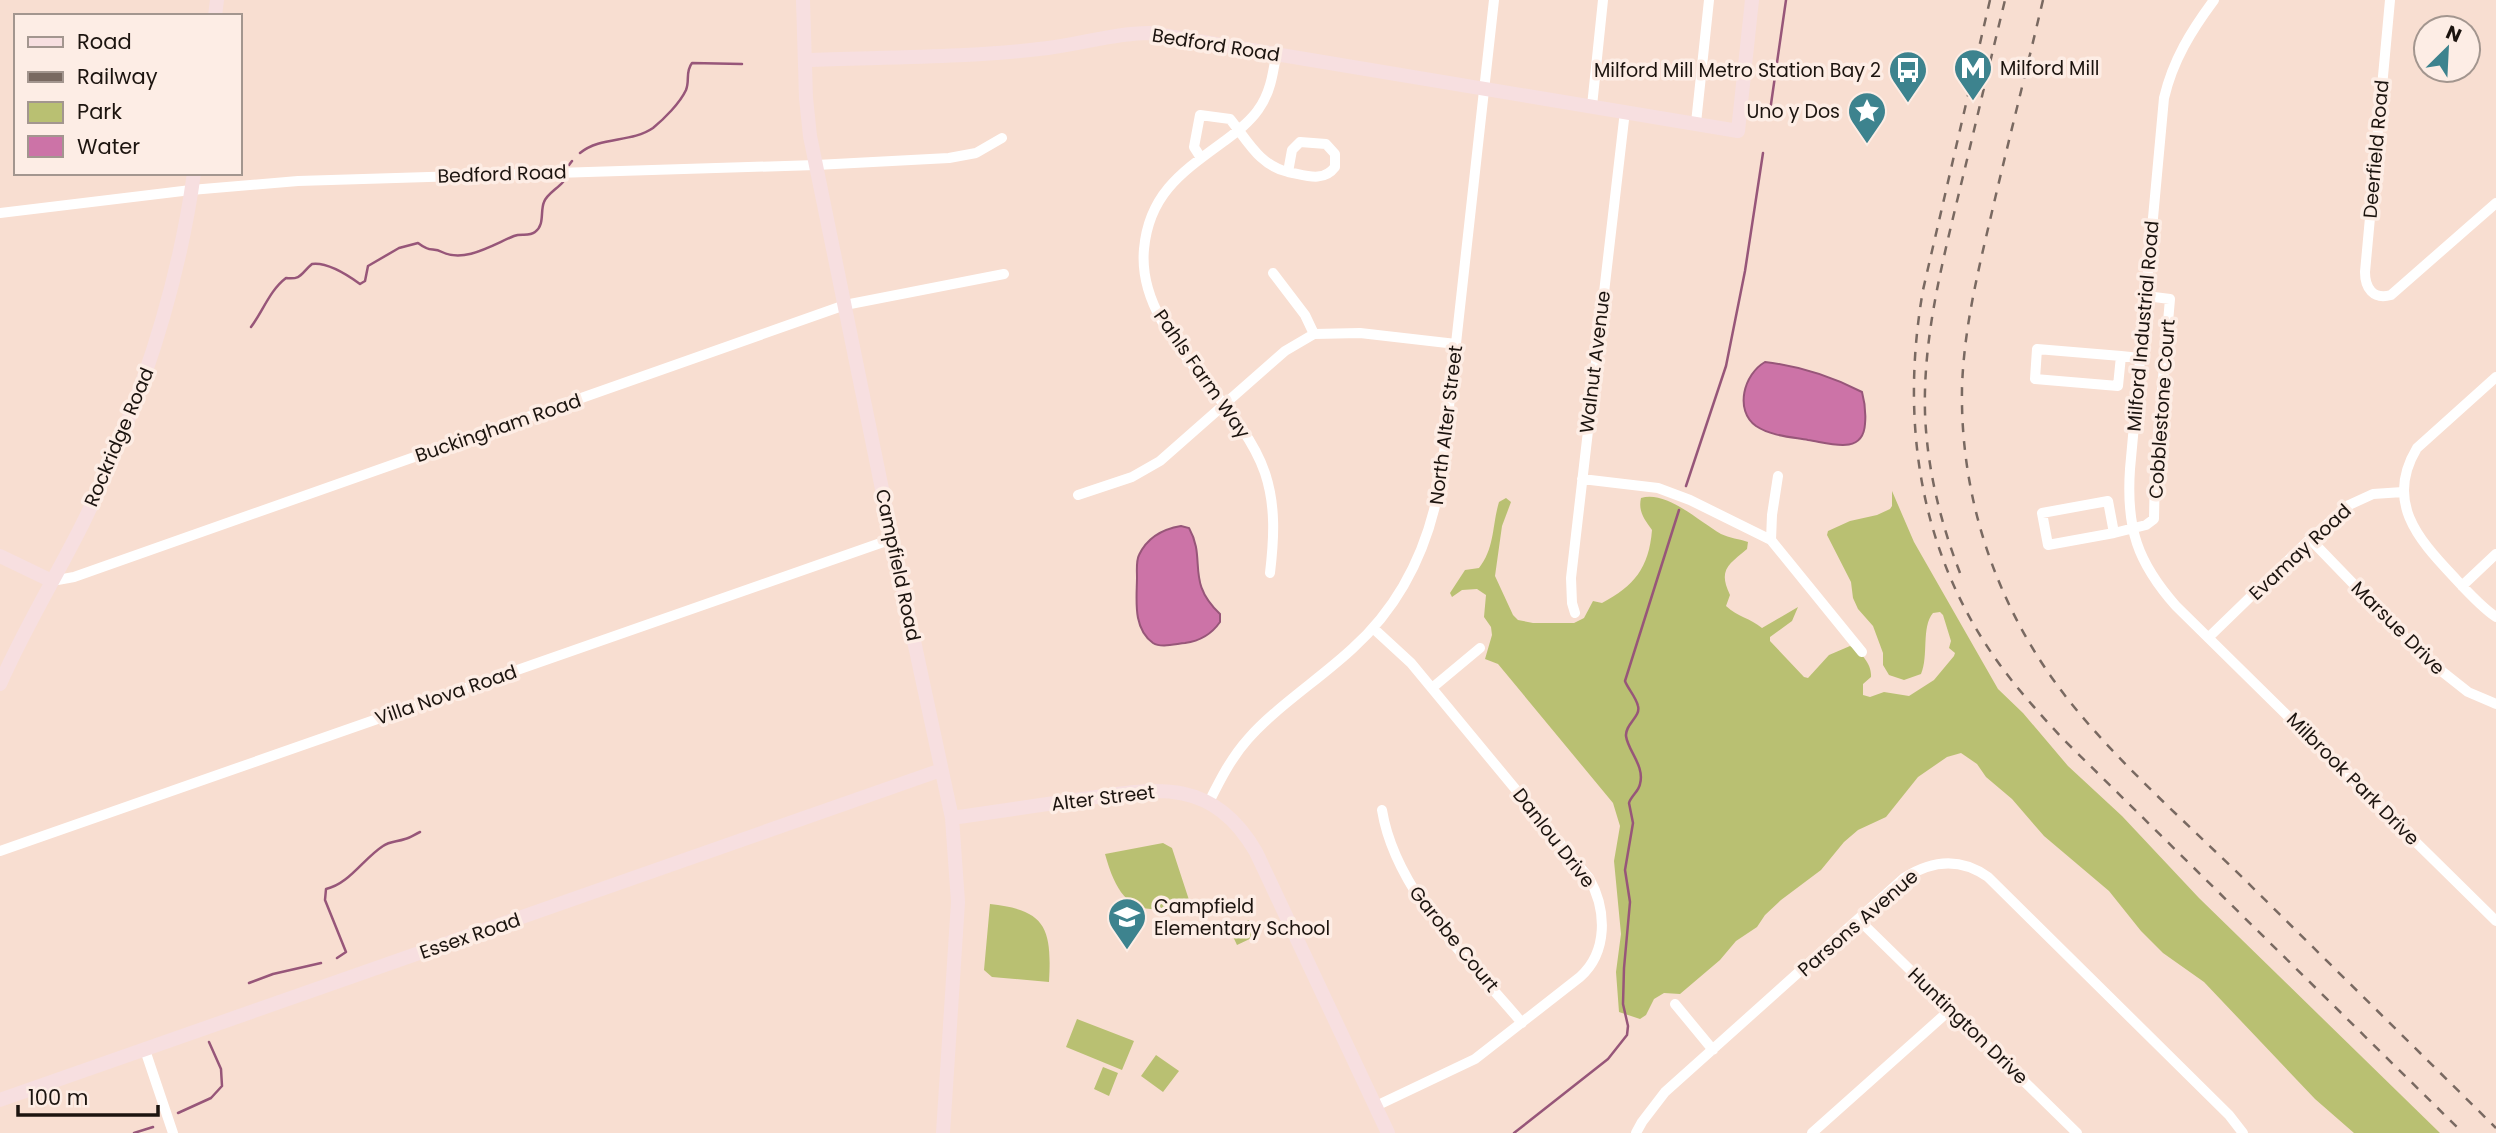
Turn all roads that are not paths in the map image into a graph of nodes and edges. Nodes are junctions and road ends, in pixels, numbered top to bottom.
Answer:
1 (803, 0) edge
2 (1494, 0) edge
3 (1603, 0) edge
4 (1709, 0) edge
5 (1752, 0) edge
6 (2214, 0) edge
7 (2390, 0) edge
8 (1276, 55) junction
9 (804, 60) junction
10 (1485, 90) junction
11 (1592, 106) junction
12 (1625, 111) junction
13 (1696, 123) junction
14 (1239, 130) junction
15 (1002, 138) dead end
16 (1201, 158) junction
17 (816, 165) junction
18 (1288, 172) junction
19 (194, 175) edge
20 (191, 190) junction
21 (2496, 203) edge
22 (0, 213) edge
23 (1273, 273) dead end
24 (1004, 274) dead end
25 (2146, 296) junction
26 (845, 305) junction
27 (1314, 334) junction
28 (1456, 344) junction
29 (2121, 356) junction
30 (2140, 358) junction
31 (2496, 377) edge
32 (1224, 406) junction
33 (1778, 476) dead end
34 (1582, 480) junction
35 (2403, 492) junction
36 (1078, 495) dead end
37 (2132, 530) junction
38 (2114, 533) junction
39 (892, 539) junction
40 (2310, 539) junction
41 (1771, 540) junction
42 (2496, 554) edge
43 (0, 556) edge
44 (1270, 573) dead end
45 (52, 581) junction
46 (2462, 586) junction
47 (1575, 613) dead end
48 (2496, 617) edge
49 (1373, 628) junction
50 (2209, 637) junction
51 (1480, 648) dead end
52 (1862, 652) dead end
53 (0, 684) edge
54 (1432, 688) junction
55 (2496, 704) edge
56 (940, 770) junction
57 (1209, 802) junction
58 (1381, 810) dead end
59 (952, 818) junction
60 (0, 850) edge
61 (1859, 919) junction
62 (2496, 921) edge
63 (1675, 1004) dead end
64 (1951, 1009) junction
65 (1522, 1023) junction
66 (145, 1050) junction
67 (1713, 1050) junction
68 (0, 1100) edge
69 (1376, 1105) junction
70 (173, 1133) edge
71 (943, 1133) edge
72 (1388, 1133) edge
73 (1636, 1133) edge
74 (1812, 1133) edge
75 (2077, 1133) edge
76 (2243, 1133) edge

1 - 9 street, Campfield Road
2 - 10 street, North Alter Street
3 - 11 street
4 - 13 street
5 - 13 street, Bedford Road
6 - 25 street, Milford Industrial Road
7 - 21 street, Deerfield Road
8 - 9 street, Bedford Road
8 - 10 street, Bedford Road
8 - 14 street, Pahls Farm Way
9 - 17 street, Campfield Road
10 - 11 street, Bedford Road
10 - 28 street, North Alter Street
11 - 12 street, Bedford Road
12 - 13 street, Bedford Road
12 - 34 street, Walnut Avenue
14 - 16 street, Pahls Farm Way
14 - 16 street
14 - 18 street
15 - 17 street, Bedford Road
16 - 32 street, Pahls Farm Way
17 - 20 street, Bedford Road
17 - 26 street, Campfield Road
18 - 18 street
19 - 20 street, Rockridge Road
20 - 22 street, Bedford Road
20 - 45 street, Rockridge Road
23 - 27 street
24 - 26 street, Buckingham Road
25 - 30 street, Milford Industrial Road
25 - 37 street, Cobblestone Court
26 - 39 street, Campfield Road
26 - 45 street, Buckingham Road
27 - 28 street
27 - 32 street
28 - 49 street, North Alter Street
29 - 29 street
29 - 30 street
30 - 37 street, Milford Industrial Road
31 - 35 street
32 - 36 street
32 - 44 street, Pahls Farm Way
33 - 41 street
34 - 41 street
34 - 47 street, Walnut Avenue
35 - 40 street, Evamay Road
35 - 46 street
37 - 38 street
37 - 50 street, Milford Industrial Road
38 - 38 street
39 - 56 street, Campfield Road
39 - 60 street, Villa Nova Road
40 - 50 street, Evamay Road
40 - 55 street, Marsue Drive
41 - 52 street
42 - 46 street
43 - 45 street
45 - 53 street, Rockridge Road
46 - 48 street
49 - 54 street, Danlou Drive
49 - 57 street, North Alter Street
50 - 62 street, Milbrook Park Drive
51 - 54 street
54 - 65 street, Danlou Drive
56 - 59 street, Campfield Road
56 - 66 street, Essex Road
57 - 59 street, Alter Street
57 - 69 street, Alter Street
58 - 65 street, Garobe Court
59 - 71 street, Campfield Road
61 - 64 street, Huntington Drive
61 - 67 street, Parsons Avenue
61 - 76 street, Parsons Avenue
63 - 67 street
64 - 74 street
64 - 75 street, Huntington Drive
65 - 69 street, Danlou Drive
66 - 68 street, Essex Road
66 - 70 street
67 - 73 street, Parsons Avenue
69 - 72 street, Alter Street

